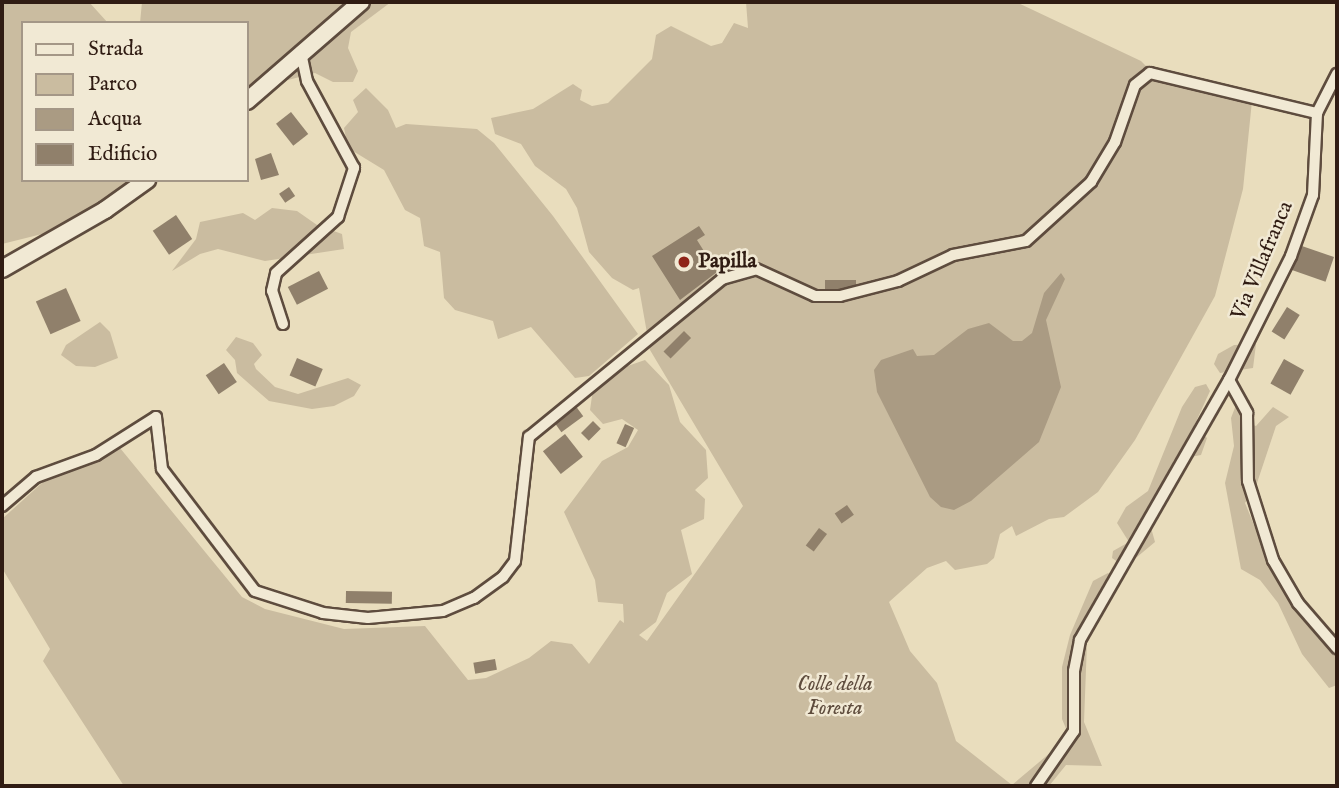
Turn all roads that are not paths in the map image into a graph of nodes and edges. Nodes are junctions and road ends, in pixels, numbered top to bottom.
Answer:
1 (361, 2) edge
2 (300, 53) junction
3 (1337, 74) edge
4 (248, 100) edge
5 (1317, 113) junction
6 (144, 182) edge
7 (2, 270) edge
8 (282, 324) dead end
9 (1229, 380) junction
10 (2, 506) edge
11 (1337, 648) edge
12 (1036, 786) edge

1 - 2 main road
2 - 4 main road
2 - 8 street
3 - 5 street, Via Villafranca
5 - 9 street, Via Villafranca
5 - 10 street
6 - 7 main road
9 - 11 street
9 - 12 street, Via Villafranca

